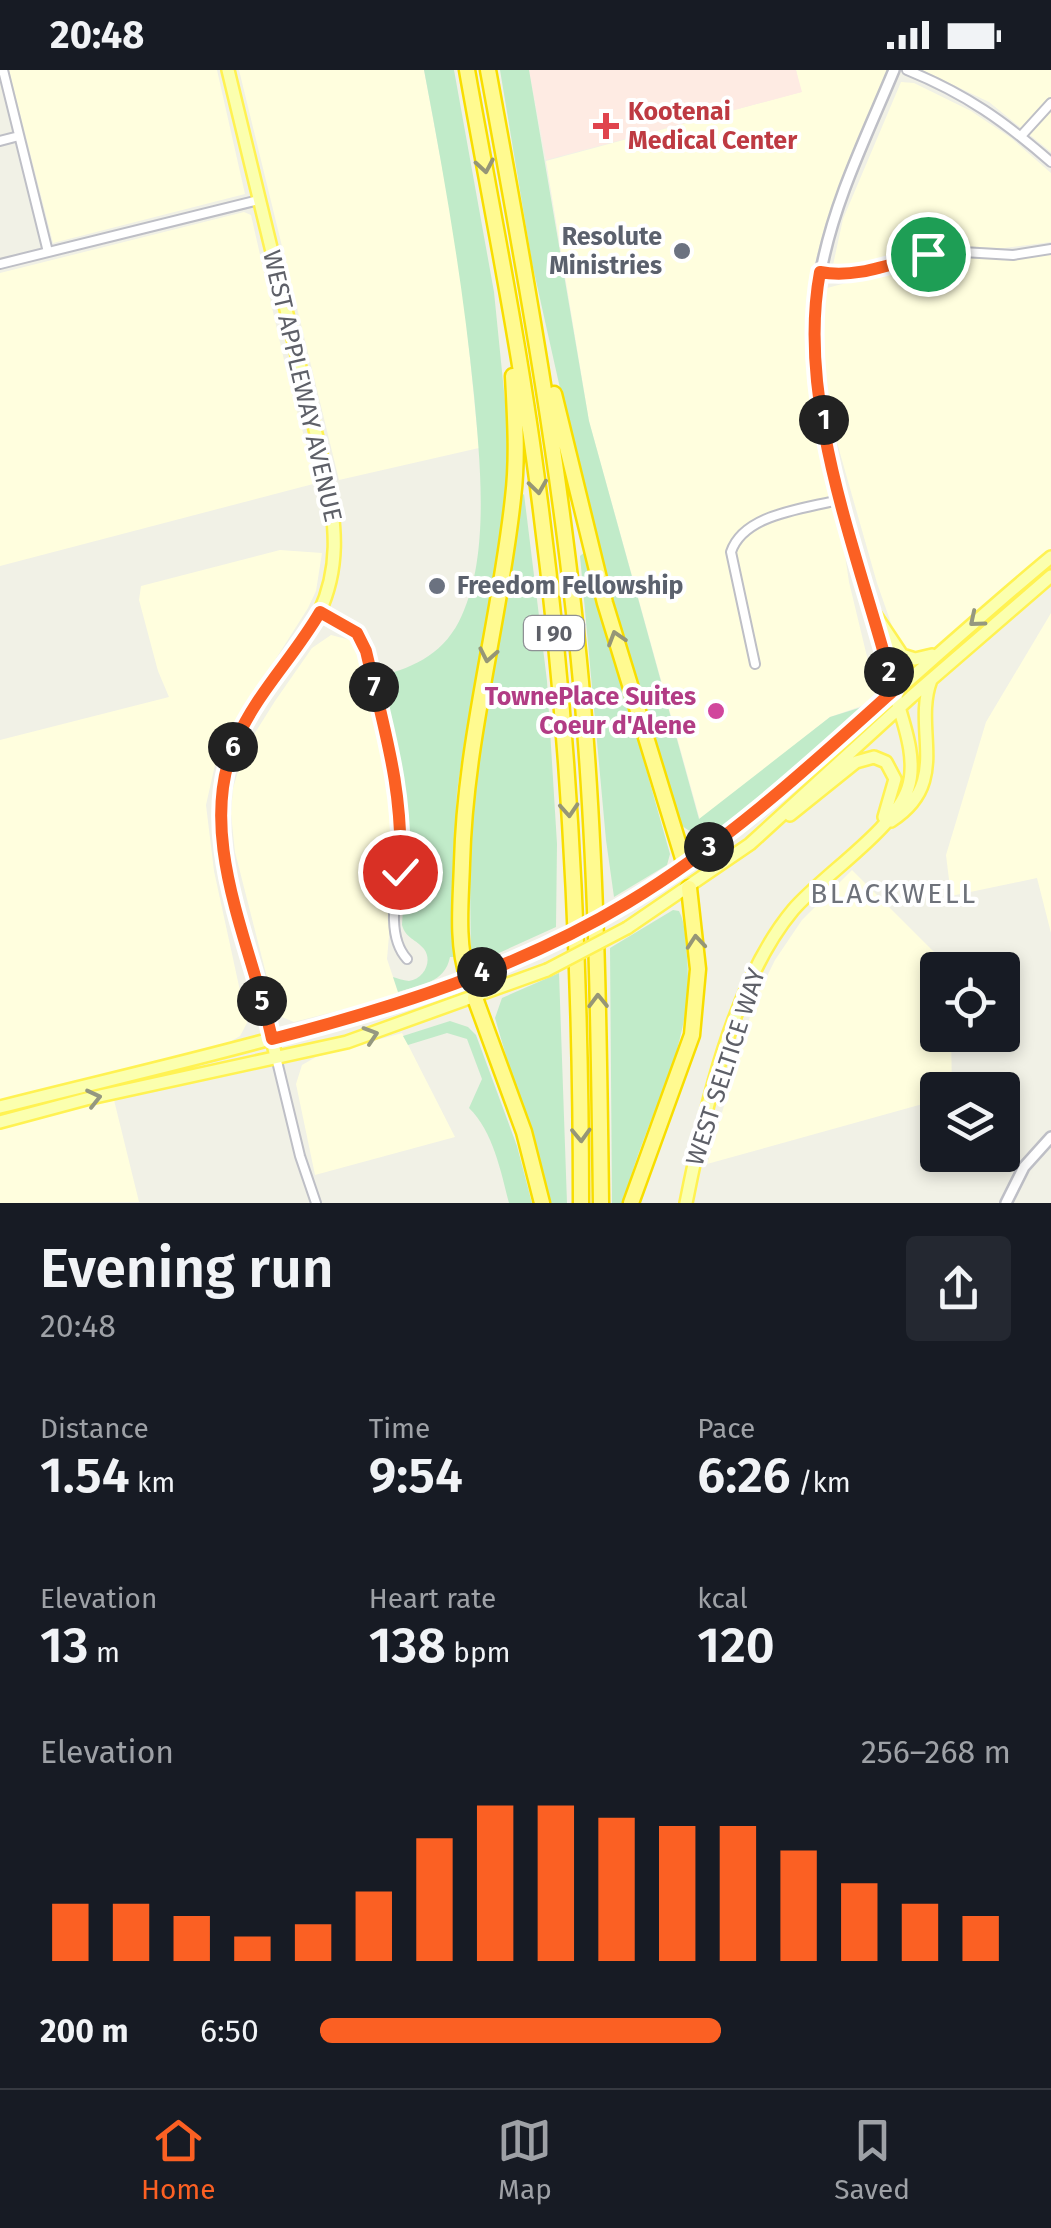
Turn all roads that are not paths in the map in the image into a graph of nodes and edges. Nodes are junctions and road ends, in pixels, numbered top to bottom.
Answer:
1 (3, 70) edge
2 (228, 70) edge
3 (468, 70) edge
4 (488, 70) edge
5 (894, 70) edge
6 (907, 70) edge
7 (1051, 103) edge
8 (19, 136) junction
9 (1022, 136) junction
10 (0, 141) edge
11 (1051, 162) edge
12 (260, 200) junction
13 (1051, 250) edge
14 (48, 252) junction
15 (0, 264) edge
16 (820, 272) junction
17 (531, 304) junction
18 (511, 315) junction
19 (842, 499) junction
20 (1051, 557) edge
21 (1051, 576) edge
22 (872, 610) junction
23 (320, 612) junction
24 (936, 654) junction
25 (755, 664) dead end
26 (931, 680) junction
27 (894, 690) junction
28 (899, 708) junction
29 (878, 830) junction
30 (750, 844) junction
31 (685, 866) junction
32 (689, 888) junction
33 (407, 959) dead end
34 (468, 978) junction
35 (475, 998) junction
36 (272, 1039) junction
37 (276, 1057) junction
38 (0, 1107) edge
39 (0, 1122) edge
40 (1051, 1137) edge
41 (316, 1203) edge
42 (542, 1203) edge
43 (582, 1203) edge
44 (601, 1203) edge
45 (631, 1203) edge
46 (686, 1203) edge
47 (1006, 1203) edge

1 - 8 street
2 - 12 main road, WEST APPLEWAY AVENUE
3 -> 18 highway, I 90
4 - 17 highway, I 90
5 - 16 street
6 - 9 street
7 - 9 street
8 - 10 street
8 - 14 street
9 - 11 street
12 - 14 street
12 - 23 main road, WEST APPLEWAY AVENUE
13 - 16 street
14 - 15 street
16 - 19 street
31 -> 17 highway, I 90
44 -> 17 highway, I 90
18 -> 34 highway
18 -> 43 highway, I 90
19 - 22 street
19 - 25 street
20 -> 24 main road
21 - 26 main road
22 - 24 main road
22 - 27 street
23 - 33 street
23 - 36 main road, WEST APPLEWAY AVENUE
24 - 27 main road
26 - 28 main road
26 - 29 main road
27 - 28 main road, WEST SELTICE WAY
27 - 31 main road
28 - 29 main road, WEST SELTICE WAY
28 - 30 main road
29 - 30 main road
29 - 46 main road, WEST SELTICE WAY
30 - 32 main road
31 - 32 main road
31 - 34 main road, bridge
32 - 35 main road, bridge
45 -> 32 highway
34 - 35 main road
34 - 36 main road
37 -> 35 main road
35 - 42 highway
36 - 37 main road, WEST APPLEWAY AVENUE
36 - 38 main road
39 -> 37 main road
37 - 41 street, WEST APPLEWAY AVENUE
40 - 47 street

